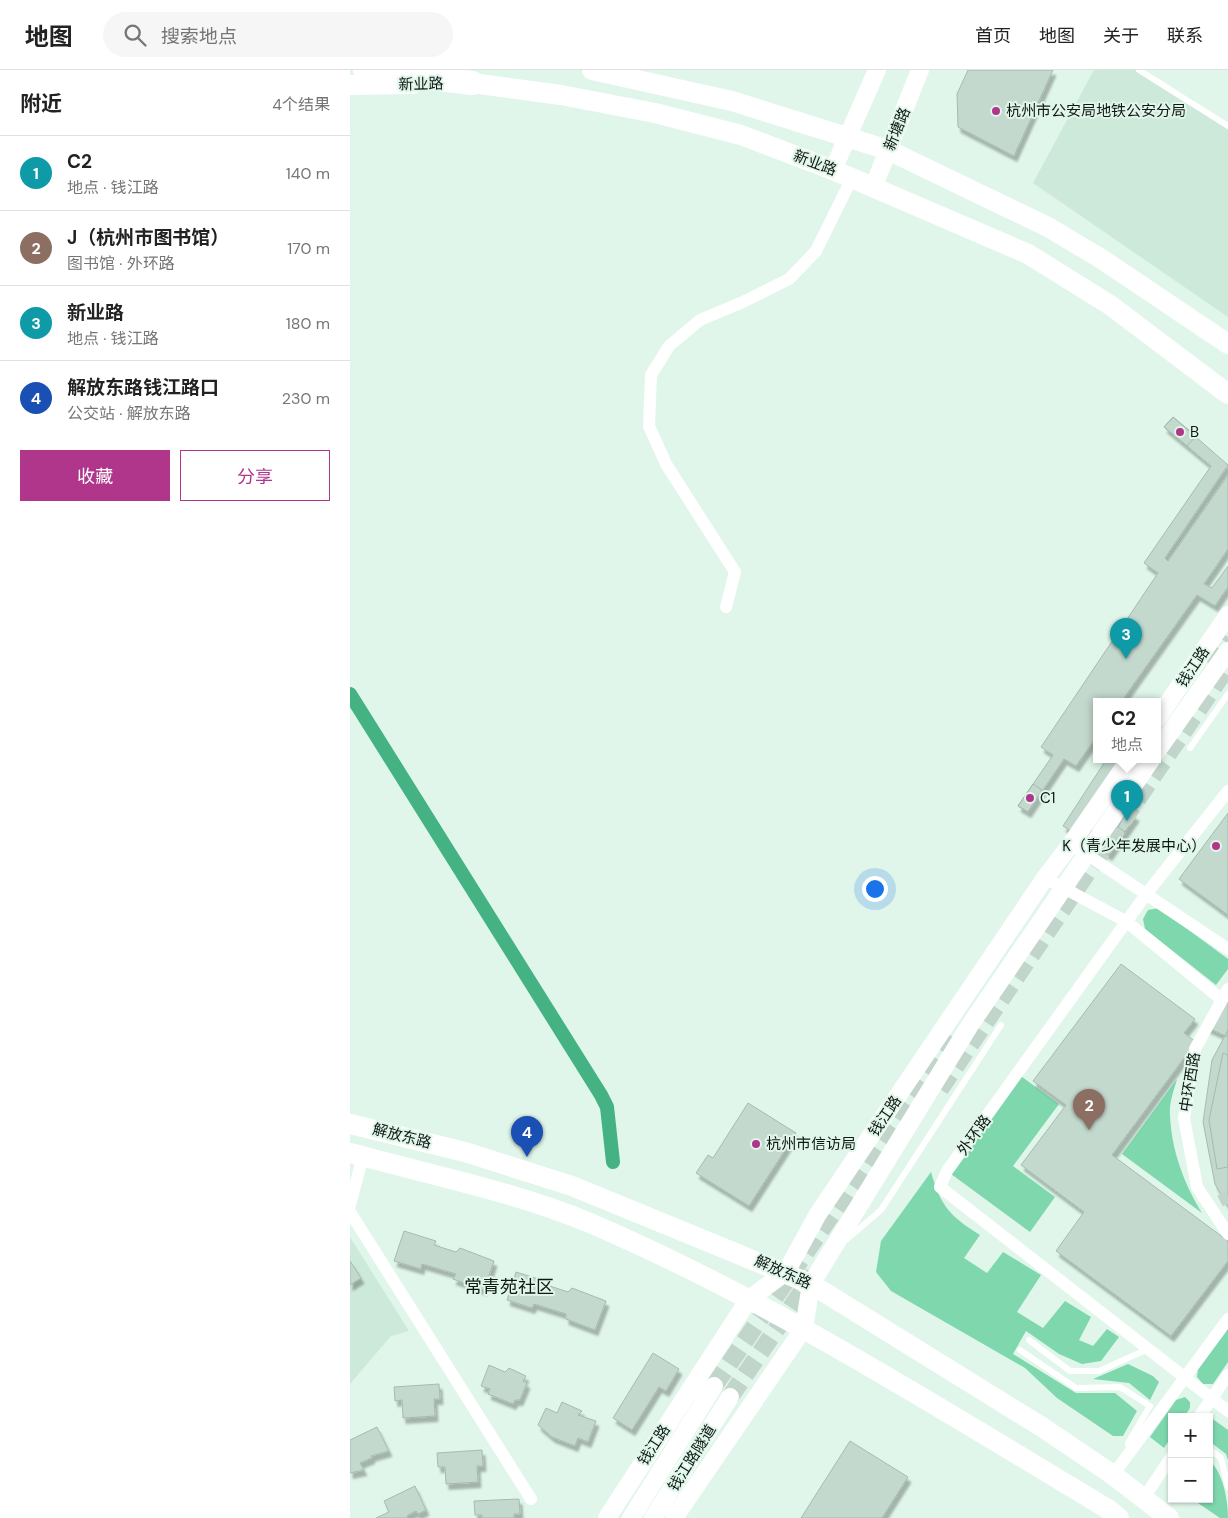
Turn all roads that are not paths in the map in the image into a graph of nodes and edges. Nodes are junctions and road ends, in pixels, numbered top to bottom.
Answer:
1 (365, 70) edge
2 (592, 70) edge
3 (877, 70) edge
4 (920, 70) edge
5 (1139, 70) edge
6 (472, 83) junction
7 (350, 85) edge
8 (1228, 126) edge
9 (847, 136) junction
10 (888, 150) junction
11 (833, 170) junction
12 (852, 178) junction
13 (874, 188) junction
14 (1228, 344) edge
15 (1228, 394) edge
16 (726, 607) dead end
17 (1228, 615) edge
18 (1228, 651) edge
19 (1228, 694) edge
20 (1161, 713) edge
21 (1161, 745) edge
22 (1190, 748) dead end
23 (1127, 763) edge
24 (1149, 763) edge
25 (1228, 791) edge
26 (1071, 844) junction
27 (1086, 854) junction
28 (1045, 878) junction
29 (1064, 888) junction
30 (1147, 894) junction
31 (1127, 922) junction
32 (1228, 949) edge
33 (1224, 994) edge
34 (1000, 1025) dead end
35 (350, 1124) edge
36 (356, 1155) edge
37 (350, 1205) edge
38 (350, 1212) edge
39 (1228, 1234) edge
40 (828, 1256) junction
41 (786, 1272) junction
42 (811, 1284) junction
43 (749, 1299) junction
44 (1228, 1319) edge
45 (804, 1328) junction
46 (1029, 1340) dead end
47 (1148, 1349) junction
48 (1020, 1350) dead end
49 (1228, 1375) edge
50 (1184, 1377) junction
51 (714, 1386) tunnel mouth
52 (730, 1397) tunnel mouth
53 (1212, 1399) junction
54 (1228, 1411) edge
55 (1202, 1413) edge
56 (1213, 1452) edge
57 (1129, 1454) junction
58 (1168, 1466) edge
59 (1113, 1475) junction
60 (1228, 1487) edge
61 (531, 1499) dead end
62 (1144, 1499) junction
63 (1110, 1515) edge
64 (607, 1518) edge
65 (630, 1518) edge
66 (653, 1518) edge
67 (674, 1518) edge
68 (1169, 1518) edge

1 - 6 highway
2 - 9 main road
3 - 9 main road
4 - 10 main road, 新塘路
5 - 8 lane
6 - 7 main road, 新业路
6 - 11 main road, 新业路
9 - 10 main road
9 - 11 main road
10 - 13 main road, 新塘路
10 - 14 main road
11 - 12 main road, 新业路
12 - 13 main road, 新业路
12 - 16 street
13 - 15 main road, 新业路
17 - 20 main road, 钱江路
18 - 21 main road, 钱江路
19 - 22 lane
23 - 26 main road, 钱江路
24 - 27 main road, 钱江路
25 - 30 street, 外环路
26 - 27 street
26 - 28 main road, 钱江路
27 - 29 main road, 钱江路
27 - 30 street
28 - 29 street
28 - 41 main road, 钱江路
29 - 31 street
29 - 40 main road, 钱江路
30 - 31 street, 外环路
30 - 32 street
31 - 33 street
31 - 47 street, 外环路
33 - 39 street, 中环西路
34 - 40 lane
35 - 41 main road, 解放东路
36 - 37 street
36 - 43 main road, 解放东路
38 - 61 street
40 - 42 main road, 钱江路
41 - 42 main road, 解放东路
41 - 43 main road, 钱江路
42 - 45 main road, 钱江路
42 - 59 main road, 解放东路
43 - 45 main road, 解放东路
43 - 64 main road, 钱江路
44 - 50 street
45 - 63 main road, 解放东路
45 - 67 main road, 钱江路
46 - 47 lane
47 - 50 street, 外环路
48 - 57 lane
49 - 53 street
50 - 53 street, 外环路
50 - 57 street
51 - 65 main road, 钱江路隧道
52 - 66 main road, 钱江路隧道
53 - 54 street, 外环路
53 - 55 street
56 - 60 lane
57 - 59 street
58 - 62 street
59 - 62 main road, 解放东路
62 - 68 main road, 解放东路

